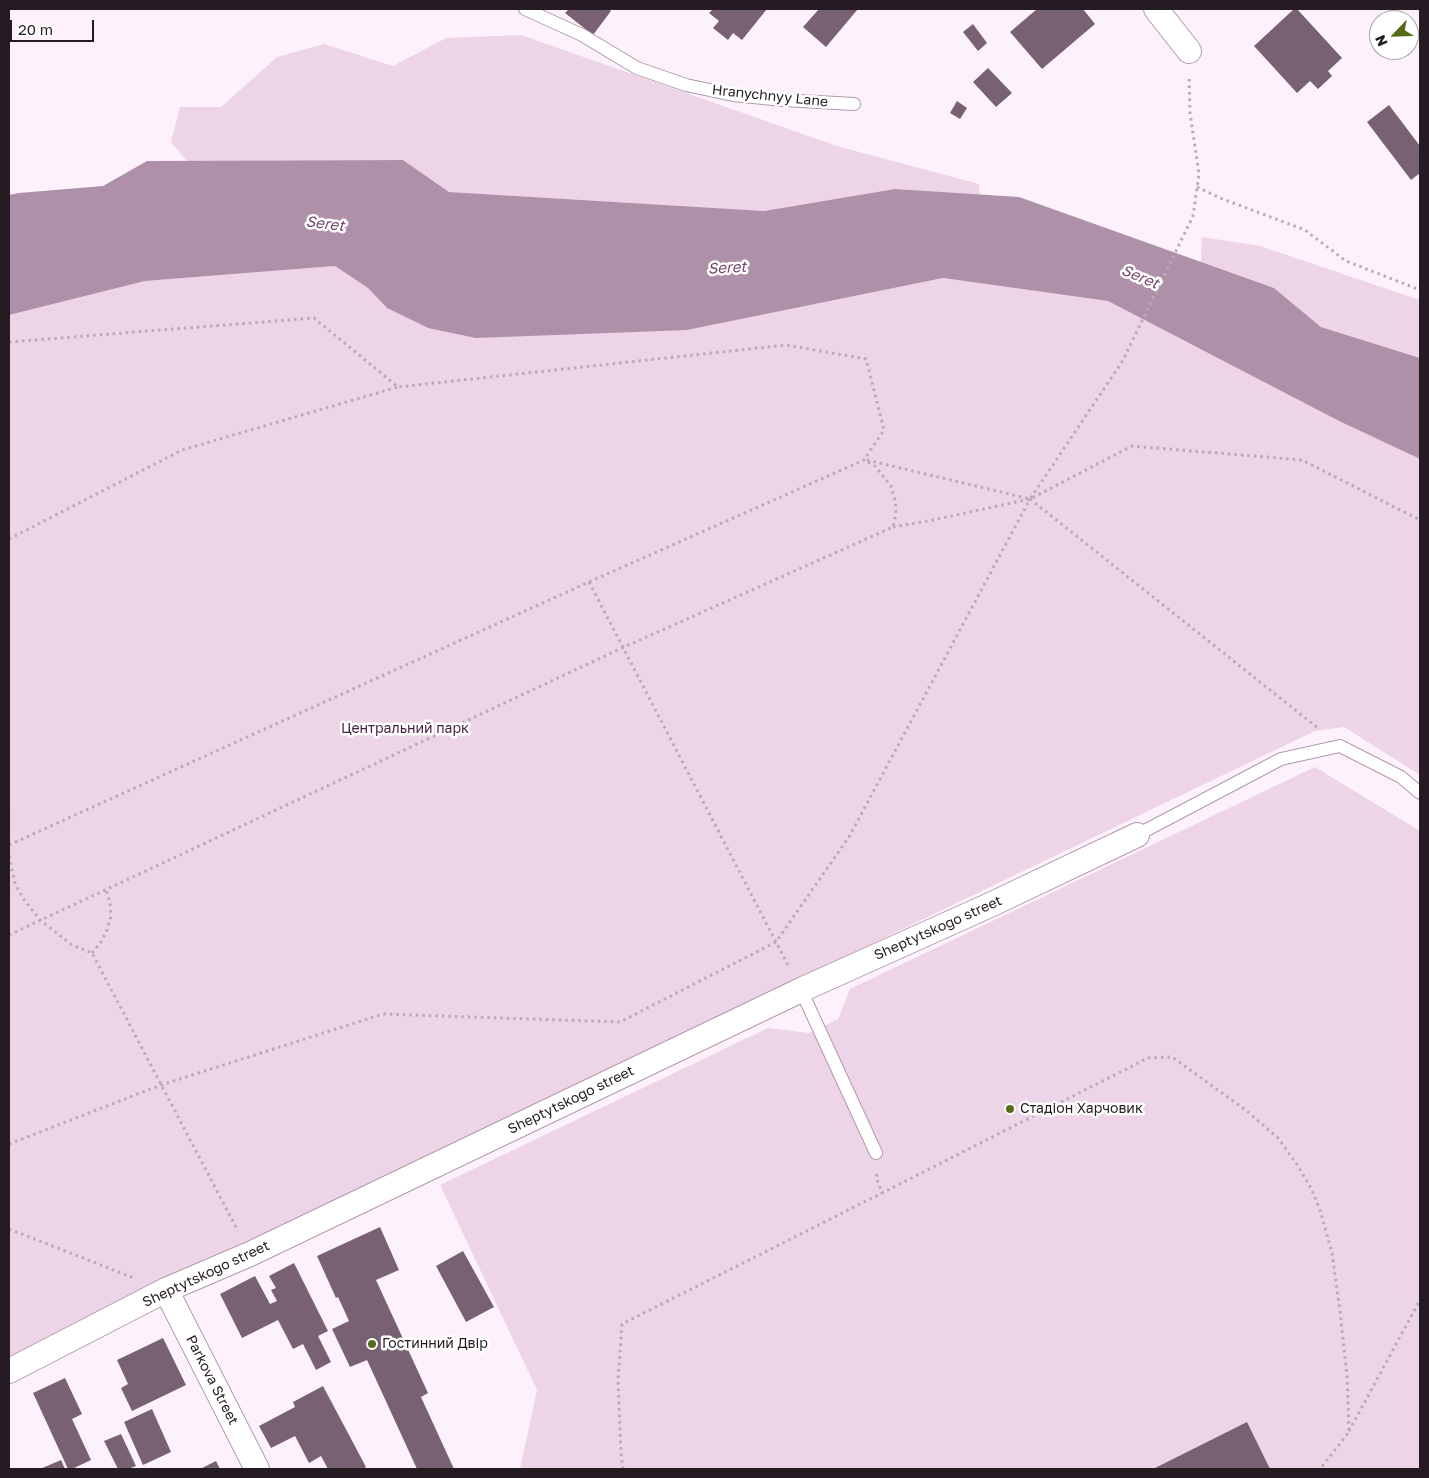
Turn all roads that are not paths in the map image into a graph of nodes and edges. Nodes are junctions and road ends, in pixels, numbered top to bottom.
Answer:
1 (525, 9) edge
2 (1156, 9) edge
3 (1189, 51) road end
4 (854, 104) dead end
5 (1420, 793) edge
6 (1137, 835) joint
7 (801, 990) junction
8 (876, 1153) road end
9 (166, 1290) junction
10 (9, 1371) edge
11 (257, 1469) edge

1 - 4 lane, Hranychnyy Lane
2 - 3 street
5 - 6 lane
6 - 7 street, Sheptytskogo street
7 - 8 lane
7 - 9 street, Sheptytskogo street
9 - 10 street, Sheptytskogo street
9 - 11 street, Parkova Street

